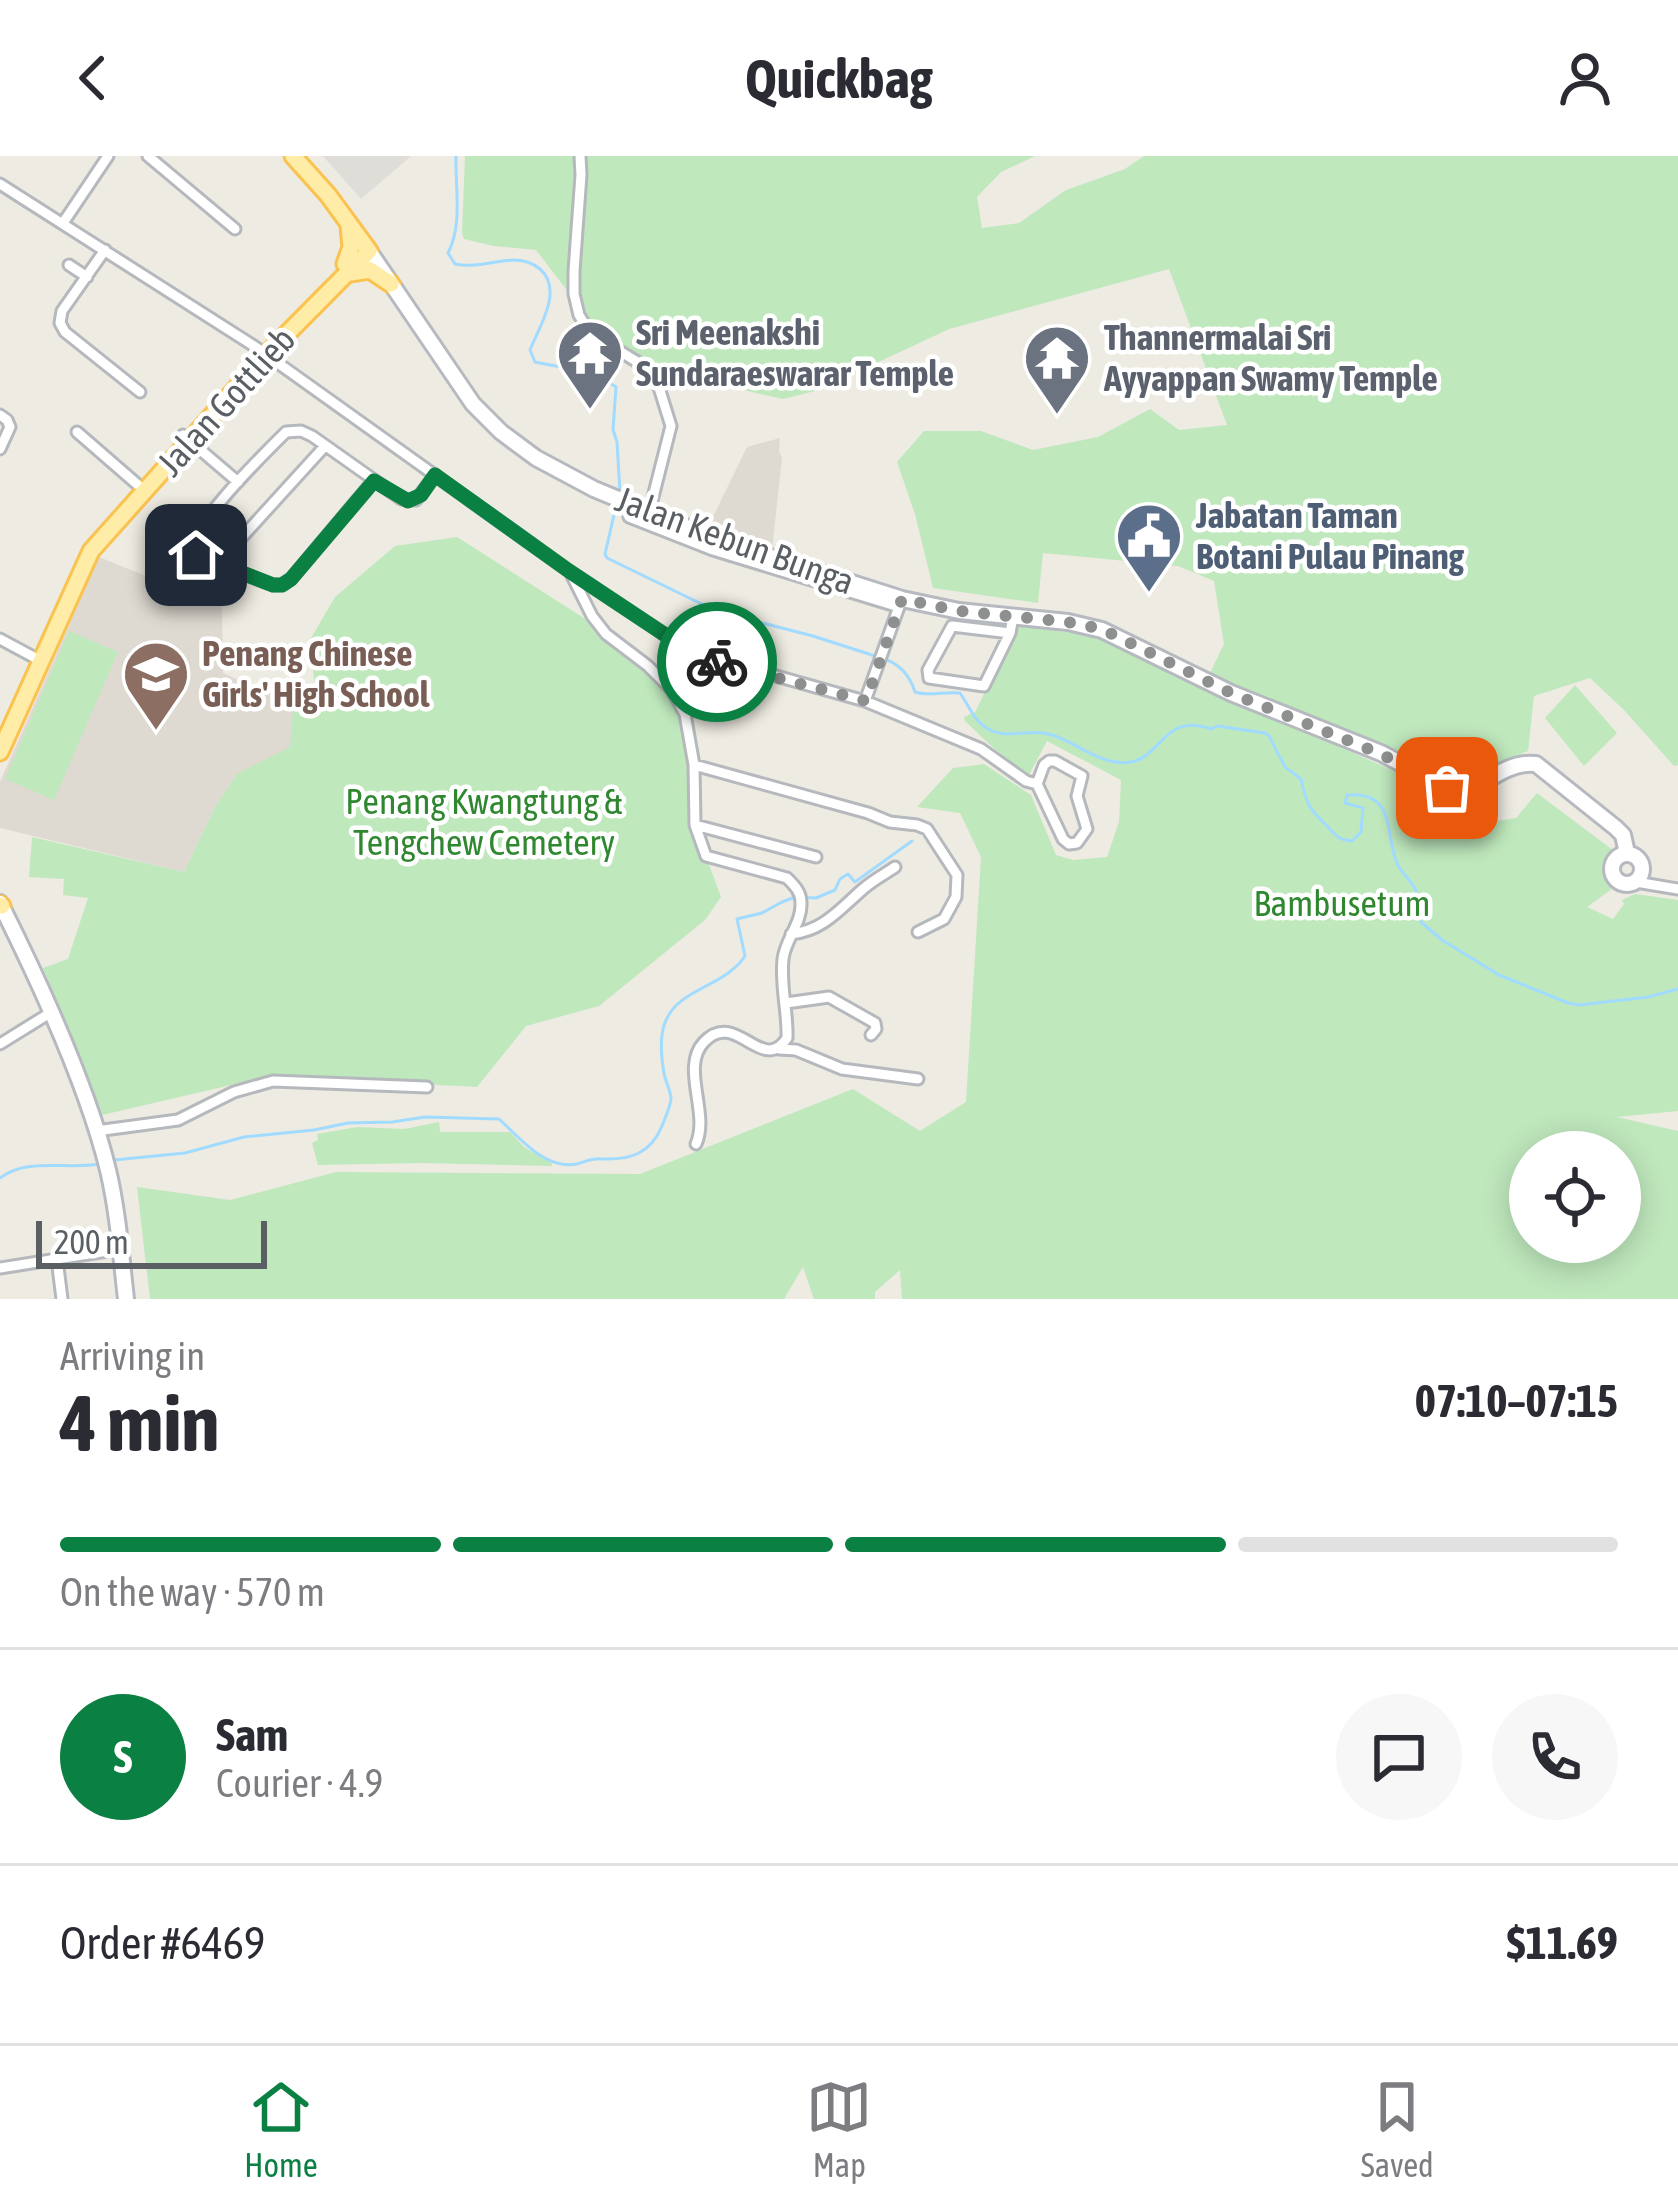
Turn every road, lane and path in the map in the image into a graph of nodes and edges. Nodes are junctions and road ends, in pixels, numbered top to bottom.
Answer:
1 (108, 156) edge
2 (148, 156) edge
3 (293, 156) edge
4 (580, 156) edge
5 (0, 184) edge
6 (63, 223) junction
7 (349, 224) junction
8 (235, 229) dead end
9 (366, 248) junction
10 (105, 250) junction
11 (69, 265) dead end
12 (343, 271) junction
13 (87, 277) junction
14 (391, 284) junction
15 (263, 353) junction
16 (140, 392) dead end
17 (0, 415) edge
18 (77, 432) dead end
19 (187, 437) junction
20 (325, 446) junction
21 (0, 449) edge
22 (435, 475) junction
23 (374, 481) junction
24 (238, 482) junction
25 (138, 485) junction
26 (647, 518) junction
27 (220, 564) junction
28 (569, 571) junction
29 (900, 603) junction
30 (1012, 625) junction
31 (0, 639) edge
32 (36, 659) junction
33 (866, 701) junction
34 (1, 728) edge
35 (0, 752) edge
36 (694, 765) junction
37 (1037, 784) junction
38 (695, 825) junction
39 (1627, 854) junction
40 (816, 857) dead end
41 (895, 867) dead end
42 (1636, 882) junction
43 (1678, 889) edge
44 (0, 905) edge
45 (918, 932) dead end
46 (791, 934) junction
47 (786, 1004) junction
48 (50, 1013) junction
49 (872, 1035) dead end
50 (787, 1038) junction
51 (0, 1044) edge
52 (778, 1049) junction
53 (796, 1051) junction
54 (918, 1079) dead end
55 (427, 1088) dead end
56 (96, 1131) junction
57 (696, 1144) dead end
58 (120, 1250) junction
59 (58, 1259) junction
60 (0, 1268) edge
61 (62, 1299) edge
62 (126, 1299) edge

1 - 6 street
2 - 8 street
3 - 7 main road
4 - 26 street
5 - 6 street
6 - 10 street
7 - 9 main road
7 - 12 main road
9 - 12 main road, Jalan Gottlieb
9 - 14 street, Jalan Kebun Bunga
10 - 13 street
10 - 15 street
11 - 13 street
12 - 14 main road
12 - 15 main road, Jalan Gottlieb
13 - 16 street
14 - 26 street, Jalan Kebun Bunga
15 - 19 main road, Jalan Gottlieb
15 - 22 street
17 - 21 street
18 - 25 street
19 - 24 street
19 - 25 main road, Jalan Gottlieb
19 - 32 main road, Jalan Gottlieb
20 - 23 street
20 - 24 street
20 - 27 street
22 - 23 street
22 - 28 street
23 - 27 street
24 - 27 street
25 - 32 main road, Jalan Gottlieb
26 - 29 street, Jalan Kebun Bunga
28 - 33 street
28 - 36 street
29 - 30 street, Jalan Kebun Bunga
29 - 33 street
30 - 30 street
30 - 39 street, Jalan Kebun Bunga
31 - 32 street
32 - 34 main road, Jalan Gottlieb
32 - 35 main road, Jalan Gottlieb
33 - 37 street
36 - 38 street
36 - 45 street
37 - 37 street
38 - 40 street
38 - 46 street
39 - 42 street
39 - 42 street
41 - 46 street
42 - 43 street
44 - 48 street
46 - 47 street
47 - 49 street
47 - 50 street
48 - 51 street
48 - 56 street
50 - 52 street
50 - 53 street
52 - 53 street
52 - 57 street
53 - 54 street
55 - 56 street
56 - 58 street
58 - 59 street
58 - 62 street
59 - 60 street
59 - 61 street

